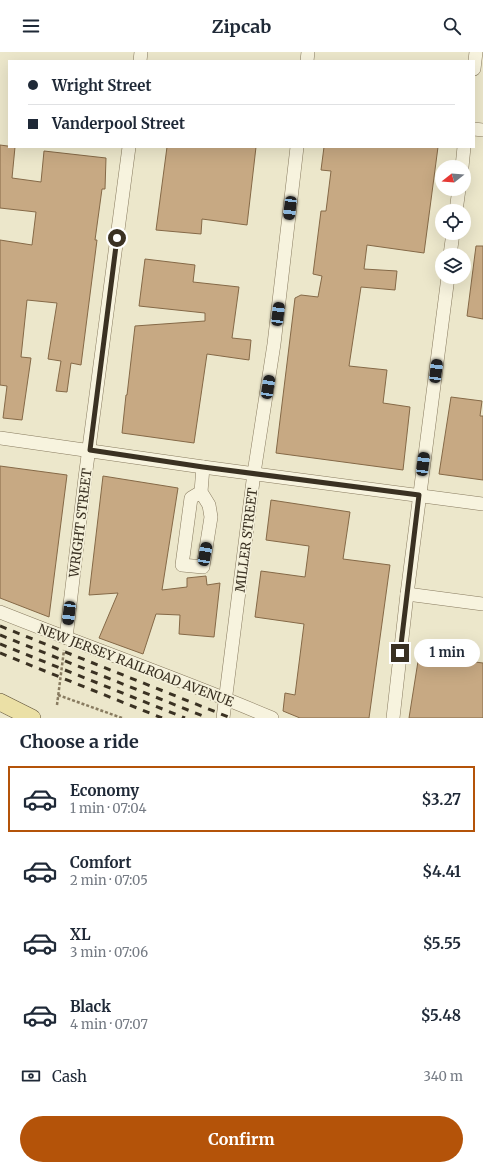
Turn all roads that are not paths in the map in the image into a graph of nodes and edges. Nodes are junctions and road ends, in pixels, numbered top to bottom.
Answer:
1 (129, 148) edge
2 (297, 148) edge
3 (464, 148) edge
4 (463, 160) edge
5 (447, 284) edge
6 (0, 438) edge
7 (90, 450) junction
8 (203, 467) junction
9 (254, 473) junction
10 (201, 492) junction
11 (419, 495) junction
12 (483, 504) edge
13 (407, 594) junction
14 (483, 604) edge
15 (0, 612) edge
16 (66, 638) junction
17 (226, 698) junction
18 (0, 702) edge
19 (32, 718) edge
20 (223, 718) edge
21 (272, 718) edge
22 (393, 718) edge

1 - 7 street, WRIGHT STREET
2 - 9 street, MILLER STREET
3 - 4 street
5 - 11 street
6 - 7 street
7 - 8 street
7 - 16 street, WRIGHT STREET
8 - 9 street
8 - 10 street
9 - 11 street
9 - 17 street, MILLER STREET
10 - 10 street
11 - 12 street
11 - 13 street
13 - 14 street
13 - 22 street
15 - 16 street, NEW JERSEY RAILROAD AVENUE
16 - 17 street, NEW JERSEY RAILROAD AVENUE
17 - 20 street, MILLER STREET
17 - 21 street, NEW JERSEY RAILROAD AVENUE
18 - 19 main road

